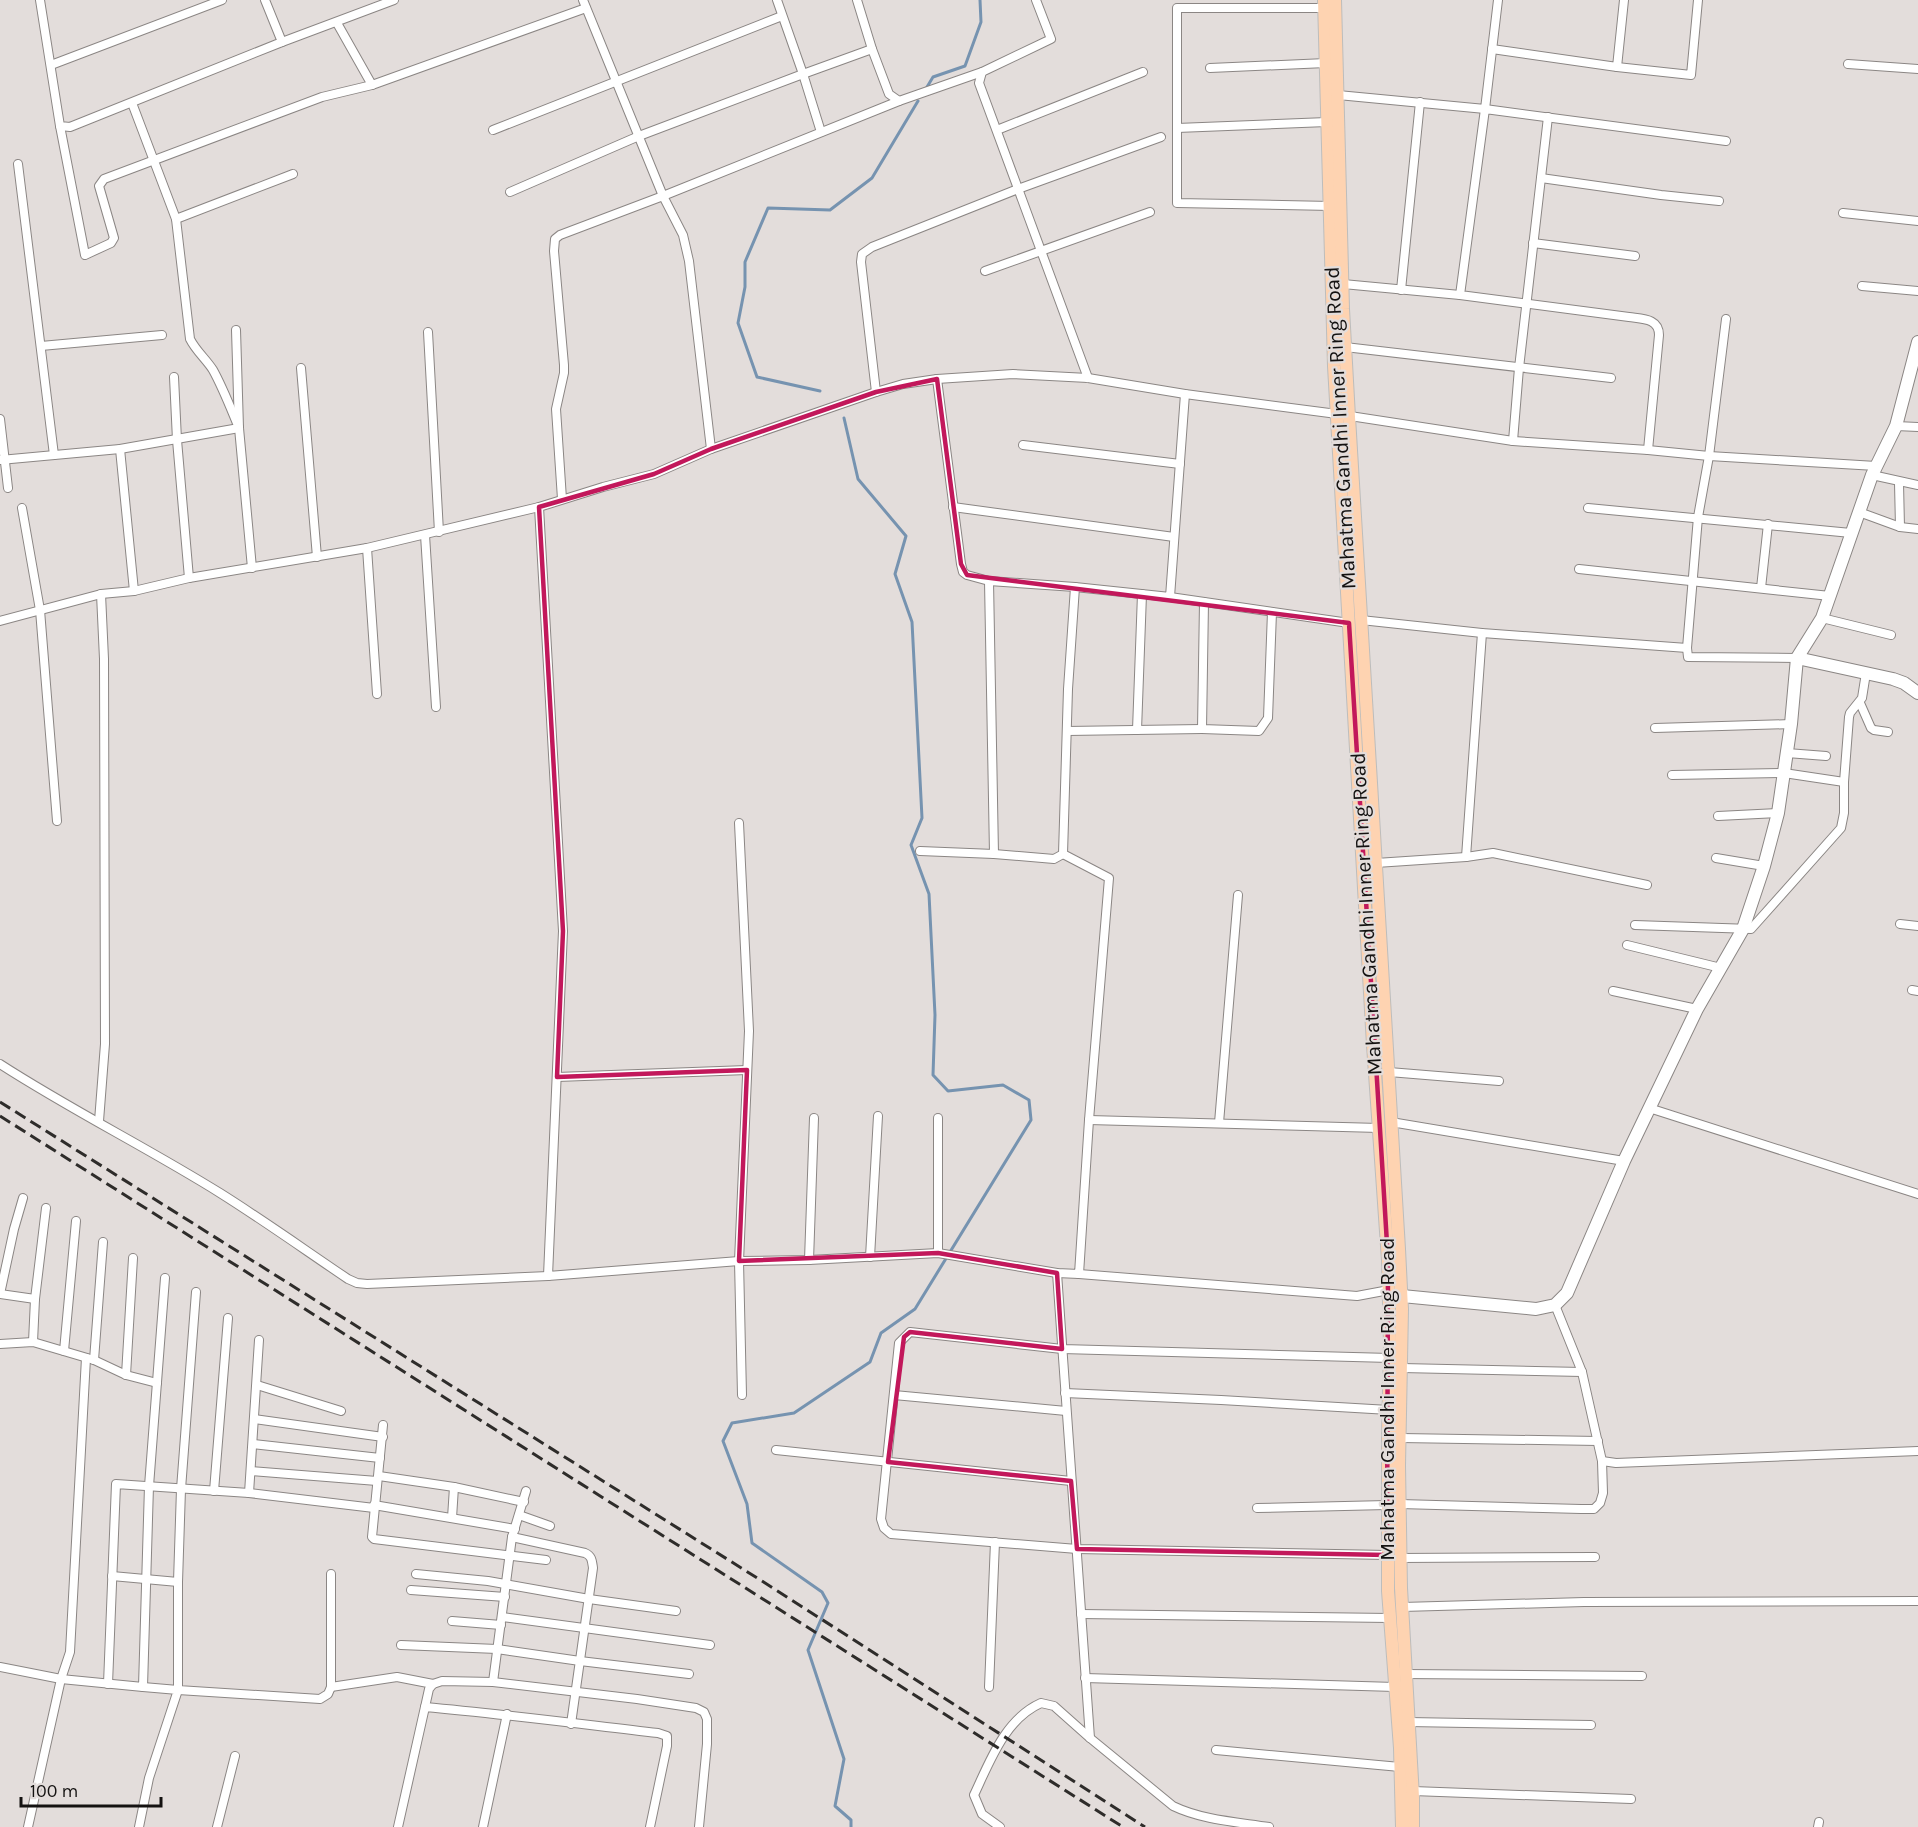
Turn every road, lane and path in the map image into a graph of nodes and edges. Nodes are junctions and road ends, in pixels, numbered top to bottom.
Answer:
1 (222, 0) edge
2 (265, 0) edge
3 (394, 0) edge
4 (777, 0) edge
5 (857, 0) edge
6 (1036, 0) edge
7 (1335, 0) edge
8 (1498, 0) edge
9 (1624, 0) edge
10 (1698, 0) edge
11 (42, 1) edge
12 (584, 4) edge
13 (1324, 4) edge
14 (782, 16) junction
15 (337, 23) junction
16 (282, 42) junction
17 (872, 49) junction
18 (1492, 49) junction
19 (1326, 63) junction
20 (1848, 64) dead end
21 (51, 65) junction
22 (1617, 67) junction
23 (1210, 68) dead end
24 (1918, 69) edge
25 (982, 72) junction
26 (1143, 72) dead end
27 (803, 74) junction
28 (616, 82) junction
29 (372, 85) junction
30 (1338, 95) junction
31 (899, 101) junction
32 (1420, 102) junction
33 (132, 103) junction
34 (1485, 109) junction
35 (1548, 117) junction
36 (1327, 122) junction
37 (60, 126) junction
38 (1177, 128) junction
39 (493, 130) dead end
40 (997, 130) junction
41 (821, 132) junction
42 (639, 136) junction
43 (1161, 137) dead end
44 (1726, 141) dead end
45 (154, 160) junction
46 (18, 164) dead end
47 (293, 174) dead end
48 (1541, 178) junction
49 (1018, 189) junction
50 (510, 192) dead end
51 (663, 196) junction
52 (1719, 201) dead end
53 (1331, 206) junction
54 (1150, 212) dead end
55 (1843, 213) dead end
56 (176, 219) junction
57 (1918, 221) edge
58 (1533, 243) junction
59 (1041, 250) junction
60 (1635, 256) dead end
61 (985, 271) dead end
62 (1343, 284) junction
63 (1862, 286) dead end
64 (1401, 290) junction
65 (1918, 291) edge
66 (1460, 295) junction
67 (1526, 304) junction
68 (1726, 319) dead end
69 (236, 330) dead end
70 (428, 332) dead end
71 (162, 335) dead end
72 (1918, 342) edge
73 (41, 346) junction
74 (1345, 347) junction
75 (1916, 363) edge
76 (301, 368) dead end
77 (1519, 368) junction
78 (174, 377) dead end
79 (1088, 378) junction
80 (1611, 378) dead end
81 (937, 379) junction
82 (876, 392) junction
83 (1185, 394) junction
84 (1343, 415) junction
85 (0, 419) edge
86 (1896, 426) junction
87 (239, 428) junction
88 (1918, 428) edge
89 (177, 440) junction
90 (1513, 441) junction
91 (1023, 446) dead end
92 (120, 449) junction
93 (711, 449) junction
94 (1648, 450) junction
95 (54, 455) junction
96 (1709, 456) junction
97 (2, 460) edge
98 (1180, 464) junction
99 (1874, 471) junction
100 (1899, 483) junction
101 (1918, 485) edge
102 (8, 488) dead end
103 (562, 500) junction
104 (539, 507) junction
105 (953, 507) junction
106 (22, 508) dead end
107 (1588, 508) dead end
108 (1859, 512) junction
109 (1698, 517) junction
110 (1768, 524) junction
111 (1900, 527) junction
112 (1918, 529) edge
113 (439, 532) junction
114 (1851, 532) junction
115 (425, 535) junction
116 (1174, 537) junction
117 (367, 548) junction
118 (317, 557) junction
119 (252, 568) junction
120 (1579, 569) dead end
121 (189, 578) junction
122 (989, 581) junction
123 (1692, 581) junction
124 (1075, 587) junction
125 (1761, 588) junction
126 (134, 591) junction
127 (101, 594) junction
128 (1142, 594) junction
129 (1830, 596) junction
130 (1170, 597) junction
131 (1204, 602) junction
132 (40, 610) junction
133 (1272, 612) junction
134 (1822, 618) junction
135 (0, 621) edge
136 (1355, 622) junction
137 (1482, 633) junction
138 (1891, 635) dead end
139 (1688, 648) junction
140 (1797, 658) junction
141 (1866, 673) junction
142 (1918, 693) edge
143 (377, 694) dead end
144 (1860, 703) junction
145 (436, 707) dead end
146 (1791, 724) junction
147 (1655, 728) dead end
148 (1202, 729) junction
149 (1137, 730) junction
150 (1067, 731) junction
151 (1888, 732) dead end
152 (1787, 753) junction
153 (1826, 756) dead end
154 (1784, 773) junction
155 (1672, 776) dead end
156 (1844, 782) junction
157 (1778, 813) junction
158 (1718, 816) dead end
159 (57, 821) dead end
160 (739, 823) dead end
161 (920, 851) dead end
162 (994, 854) junction
163 (1063, 854) junction
164 (1466, 857) junction
165 (1716, 858) dead end
166 (1376, 863) junction
167 (1764, 866) junction
168 (1647, 885) dead end
169 (1238, 894) dead end
170 (1900, 924) dead end
171 (1635, 925) dead end
172 (1918, 927) edge
173 (1743, 929) junction
174 (1627, 945) dead end
175 (1721, 968) junction
176 (1613, 991) dead end
177 (1697, 1009) junction
178 (0, 1064) edge
179 (747, 1071) junction
180 (1389, 1072) junction
181 (557, 1077) junction
182 (1499, 1081) dead end
183 (1649, 1108) junction
184 (878, 1116) dead end
185 (814, 1118) dead end
186 (938, 1118) dead end
187 (1089, 1120) junction
188 (99, 1121) junction
189 (1391, 1122) junction
190 (1219, 1123) junction
191 (1379, 1128) junction
192 (1624, 1161) junction
193 (1918, 1194) edge
194 (23, 1198) dead end
195 (46, 1208) dead end
196 (76, 1221) dead end
197 (103, 1242) dead end
198 (942, 1254) junction
199 (870, 1257) junction
200 (133, 1258) dead end
201 (809, 1260) junction
202 (739, 1261) junction
203 (1056, 1273) junction
204 (1079, 1274) junction
205 (548, 1276) junction
206 (165, 1278) dead end
207 (1389, 1290) junction
208 (196, 1292) dead end
209 (0, 1294) edge
210 (1402, 1296) junction
211 (35, 1299) junction
212 (1555, 1305) junction
213 (228, 1318) dead end
214 (260, 1340) dead end
215 (33, 1342) junction
216 (0, 1344) edge
217 (1062, 1349) junction
218 (64, 1351) junction
219 (1390, 1358) junction
220 (90, 1359) junction
221 (1402, 1368) junction
222 (1582, 1372) junction
223 (126, 1375) junction
224 (157, 1383) junction
225 (257, 1385) junction
226 (1065, 1393) junction
227 (742, 1395) dead end
228 (894, 1395) junction
229 (1389, 1410) junction
230 (341, 1411) dead end
231 (1066, 1411) junction
232 (254, 1419) junction
233 (383, 1425) dead end
234 (383, 1437) junction
235 (1401, 1437) junction
236 (1598, 1441) junction
237 (253, 1444) junction
238 (776, 1450) dead end
239 (1918, 1451) edge
240 (380, 1458) junction
241 (1602, 1461) junction
242 (888, 1462) junction
243 (251, 1471) junction
244 (378, 1479) junction
245 (1071, 1481) junction
246 (148, 1486) junction
247 (454, 1487) junction
248 (182, 1489) junction
249 (214, 1491) junction
250 (526, 1491) dead end
251 (249, 1493) junction
252 (524, 1502) junction
253 (1393, 1504) junction
254 (374, 1506) junction
255 (1257, 1509) dead end
256 (519, 1515) junction
257 (452, 1518) junction
258 (550, 1526) dead end
259 (513, 1533) junction
260 (995, 1542) junction
261 (1077, 1549) junction
262 (1387, 1555) junction
263 (510, 1556) junction
264 (1595, 1557) dead end
265 (1400, 1558) junction
266 (546, 1560) dead end
267 (331, 1574) dead end
268 (417, 1574) dead end
269 (112, 1576) junction
270 (146, 1579) junction
271 (178, 1582) junction
272 (506, 1585) junction
273 (411, 1590) dead end
274 (505, 1597) junction
275 (589, 1599) junction
276 (1918, 1601) edge
277 (1402, 1606) junction
278 (676, 1611) dead end
279 (1081, 1614) junction
280 (1389, 1618) junction
281 (453, 1621) dead end
282 (501, 1621) junction
283 (584, 1629) junction
284 (401, 1645) dead end
285 (710, 1646) dead end
286 (497, 1649) junction
287 (579, 1661) junction
288 (0, 1667) edge
289 (689, 1674) dead end
290 (1405, 1674) junction
291 (1642, 1676) dead end
292 (1085, 1678) junction
293 (61, 1679) junction
294 (493, 1682) junction
295 (108, 1684) junction
296 (433, 1684) junction
297 (143, 1687) junction
298 (331, 1687) junction
299 (989, 1687) dead end
300 (1395, 1687) junction
301 (178, 1690) junction
302 (575, 1692) junction
303 (425, 1707) junction
304 (507, 1714) junction
305 (1408, 1722) junction
306 (571, 1724) junction
307 (1591, 1725) dead end
308 (1090, 1738) junction
309 (1216, 1749) dead end
310 (235, 1756) dead end
311 (1400, 1767) junction
312 (1413, 1791) junction
313 (1631, 1799) dead end
314 (28, 1827) edge
315 (139, 1827) edge
316 (217, 1827) edge
317 (398, 1827) edge
318 (483, 1827) edge
319 (650, 1827) edge
320 (699, 1827) edge
321 (1000, 1827) edge
322 (1269, 1827) edge
323 (1402, 1827) edge
324 (1413, 1827) edge

1 - 21 street
2 - 16 street
3 - 15 street
4 - 14 street
5 - 17 street
6 - 25 street
7 - 30 main road, Mahatma Gandhi Inner Ring Road
8 - 18 street
9 - 22 street
10 - 22 street
11 - 21 street
12 - 28 street
12 - 29 street
13 - 19 main road, Mahatma Gandhi Inner Ring Road
13 - 38 street
14 - 27 street
14 - 28 street
15 - 16 street
15 - 29 street
16 - 33 street
17 - 27 street
17 - 31 street
18 - 22 street
18 - 34 street
19 - 23 street
19 - 36 main road, Mahatma Gandhi Inner Ring Road
20 - 24 street
21 - 37 street
25 - 31 street
25 - 40 street
26 - 40 street
27 - 41 street
27 - 42 street
28 - 39 street
28 - 42 street
29 - 45 street
30 - 32 street
30 - 62 main road, Mahatma Gandhi Inner Ring Road
31 - 41 street
32 - 34 street
32 - 64 street
33 - 37 street
33 - 45 street
34 - 35 street
34 - 66 street
35 - 44 street
35 - 48 street
36 - 38 street
36 - 53 main road, Mahatma Gandhi Inner Ring Road
37 - 45 street
38 - 53 street
40 - 49 street
41 - 51 street
42 - 50 street
42 - 51 street
43 - 49 street
45 - 56 street
46 - 73 street
47 - 56 street
48 - 52 street
48 - 58 street
49 - 59 street
49 - 82 street
51 - 93 street
51 - 103 street
53 - 84 main road, Mahatma Gandhi Inner Ring Road
54 - 59 street
55 - 57 street
56 - 87 street
58 - 60 street
58 - 67 street
59 - 61 street
59 - 79 street
62 - 64 street
62 - 74 main road, Mahatma Gandhi Inner Ring Road
63 - 65 street
64 - 66 street
66 - 67 street
67 - 77 street
67 - 94 street
68 - 96 street
69 - 87 street
70 - 113 street
71 - 73 street
72 - 75 street
73 - 95 street
74 - 77 street
74 - 84 main road, Mahatma Gandhi Inner Ring Road
75 - 86 street
76 - 118 street
77 - 80 street
77 - 90 street
78 - 89 street
79 - 81 street
79 - 83 street
81 - 82 street
81 - 105 street
82 - 93 street
83 - 84 street
83 - 98 street
84 - 90 street
84 - 136 main road, Mahatma Gandhi Inner Ring Road
85 - 97 street
86 - 88 street
86 - 99 street
87 - 89 street
87 - 119 street
89 - 92 street
89 - 121 street
90 - 94 street
91 - 98 street
92 - 95 street
92 - 126 street
93 - 103 street
94 - 96 street
95 - 97 street
96 - 99 street
96 - 109 street
97 - 102 street
98 - 116 street
99 - 100 street
99 - 108 street
100 - 101 street
100 - 111 street
103 - 104 street
104 - 113 street
104 - 181 street
105 - 116 street
105 - 122 street
106 - 132 street
107 - 109 street
108 - 111 street
108 - 114 street
109 - 110 street
109 - 123 street
110 - 114 street
110 - 125 street
111 - 112 street
113 - 115 street
114 - 129 street
115 - 117 street
115 - 145 street
116 - 130 street
117 - 118 street
117 - 143 street
118 - 119 street
119 - 121 street
120 - 123 street
121 - 126 street
122 - 124 street
122 - 162 street
123 - 125 street
123 - 139 street
124 - 128 street
124 - 150 street
125 - 129 street
126 - 127 street
127 - 132 street
127 - 188 street
128 - 130 street
128 - 149 street
129 - 134 street
130 - 131 street
131 - 133 street
131 - 148 street
132 - 135 street
132 - 159 street
133 - 136 street
133 - 148 street
134 - 138 street
134 - 140 street
136 - 137 street
136 - 166 main road, Mahatma Gandhi Inner Ring Road
136 - 191 main road, Mahatma Gandhi Inner Ring Road
137 - 139 street
137 - 164 street
139 - 140 street
140 - 141 street
140 - 146 street
141 - 142 street
141 - 144 street
144 - 151 street
144 - 156 street
146 - 147 street
146 - 152 street
148 - 149 street
149 - 150 street
150 - 163 street
152 - 153 street
152 - 154 street
154 - 155 street
154 - 156 street
154 - 157 street
156 - 173 street
157 - 158 street
157 - 167 street
160 - 179 street
161 - 162 street
162 - 163 street
163 - 187 street
164 - 166 street
164 - 168 street
165 - 167 street
166 - 180 main road, Mahatma Gandhi Inner Ring Road
167 - 173 street
169 - 190 street
170 - 172 street
171 - 173 street
173 - 175 street
174 - 175 street
175 - 177 street
176 - 177 street
177 - 183 street
178 - 188 street
179 - 181 street
179 - 202 street
180 - 182 street
180 - 189 main road, Mahatma Gandhi Inner Ring Road
181 - 205 street
183 - 192 street
183 - 193 street
184 - 199 street
185 - 201 street
186 - 198 street
187 - 190 street
187 - 204 street
188 - 205 street
189 - 192 street
189 - 210 main road, Mahatma Gandhi Inner Ring Road
190 - 191 street
191 - 207 main road, Mahatma Gandhi Inner Ring Road
192 - 212 street
194 - 209 street
195 - 211 street
196 - 218 street
197 - 220 street
198 - 199 street
198 - 203 street
199 - 201 street
200 - 223 street
201 - 202 street
202 - 205 street
202 - 227 street
203 - 204 street
203 - 217 street
204 - 207 street
206 - 224 street
207 - 219 main road, Mahatma Gandhi Inner Ring Road
208 - 248 street
209 - 211 street
210 - 212 street
210 - 221 main road, Mahatma Gandhi Inner Ring Road
211 - 215 street
212 - 222 street
213 - 249 street
214 - 225 street
215 - 216 street
215 - 218 street
217 - 219 street
217 - 226 street
217 - 228 street
218 - 220 street
219 - 229 main road, Mahatma Gandhi Inner Ring Road
220 - 223 street
220 - 293 street
221 - 222 street
221 - 235 main road, Mahatma Gandhi Inner Ring Road
222 - 236 street
223 - 224 street
224 - 246 street
225 - 230 street
225 - 232 street
226 - 229 street
226 - 231 street
228 - 231 street
228 - 242 street
229 - 253 main road, Mahatma Gandhi Inner Ring Road
231 - 245 street
232 - 234 street
232 - 237 street
233 - 234 street
234 - 240 street
235 - 236 street
235 - 253 main road, Mahatma Gandhi Inner Ring Road
236 - 241 street
237 - 240 street
237 - 243 street
238 - 242 street
239 - 241 street
240 - 244 street
241 - 253 street
242 - 245 street
242 - 260 street
243 - 244 street
243 - 251 street
244 - 247 street
244 - 254 street
245 - 261 street
246 - 248 street
246 - 269 street
246 - 270 street
247 - 252 street
247 - 257 street
248 - 249 street
248 - 271 street
249 - 251 street
250 - 252 street
251 - 254 street
252 - 256 street
253 - 255 street
253 - 262 main road, Mahatma Gandhi Inner Ring Road
253 - 265 main road, Mahatma Gandhi Inner Ring Road
254 - 257 street
254 - 263 street
256 - 258 street
256 - 259 street
257 - 259 street
259 - 263 street
259 - 275 street
260 - 261 street
260 - 299 street
261 - 262 street
261 - 279 street
262 - 280 main road, Mahatma Gandhi Inner Ring Road
263 - 266 street
263 - 272 street
264 - 265 street
265 - 277 main road, Mahatma Gandhi Inner Ring Road
267 - 298 street
268 - 272 street
269 - 270 street
269 - 295 street
270 - 271 street
270 - 297 street
271 - 301 street
272 - 274 street
272 - 275 street
273 - 274 street
274 - 282 street
275 - 278 street
275 - 283 street
276 - 277 street
277 - 290 main road, Mahatma Gandhi Inner Ring Road
279 - 280 street
279 - 292 street
280 - 300 main road, Mahatma Gandhi Inner Ring Road
281 - 282 street
282 - 283 street
282 - 286 street
283 - 285 street
283 - 287 street
284 - 286 street
286 - 287 street
286 - 294 street
287 - 289 street
287 - 302 street
288 - 293 street
290 - 291 street
290 - 305 main road, Mahatma Gandhi Inner Ring Road
292 - 300 street
292 - 308 street
293 - 295 street
293 - 314 street
294 - 296 street
294 - 302 street
295 - 297 street
296 - 298 street
296 - 303 street
297 - 301 street
298 - 301 street
300 - 311 main road, Mahatma Gandhi Inner Ring Road
301 - 315 street
302 - 306 street
302 - 320 street
303 - 304 street
303 - 317 street
304 - 306 street
304 - 318 street
305 - 307 street
305 - 312 main road, Mahatma Gandhi Inner Ring Road
306 - 319 street
308 - 321 street
308 - 322 street
309 - 311 street
310 - 316 street
311 - 323 main road, Mahatma Gandhi Inner Ring Road
312 - 313 street
312 - 324 main road, Mahatma Gandhi Inner Ring Road

